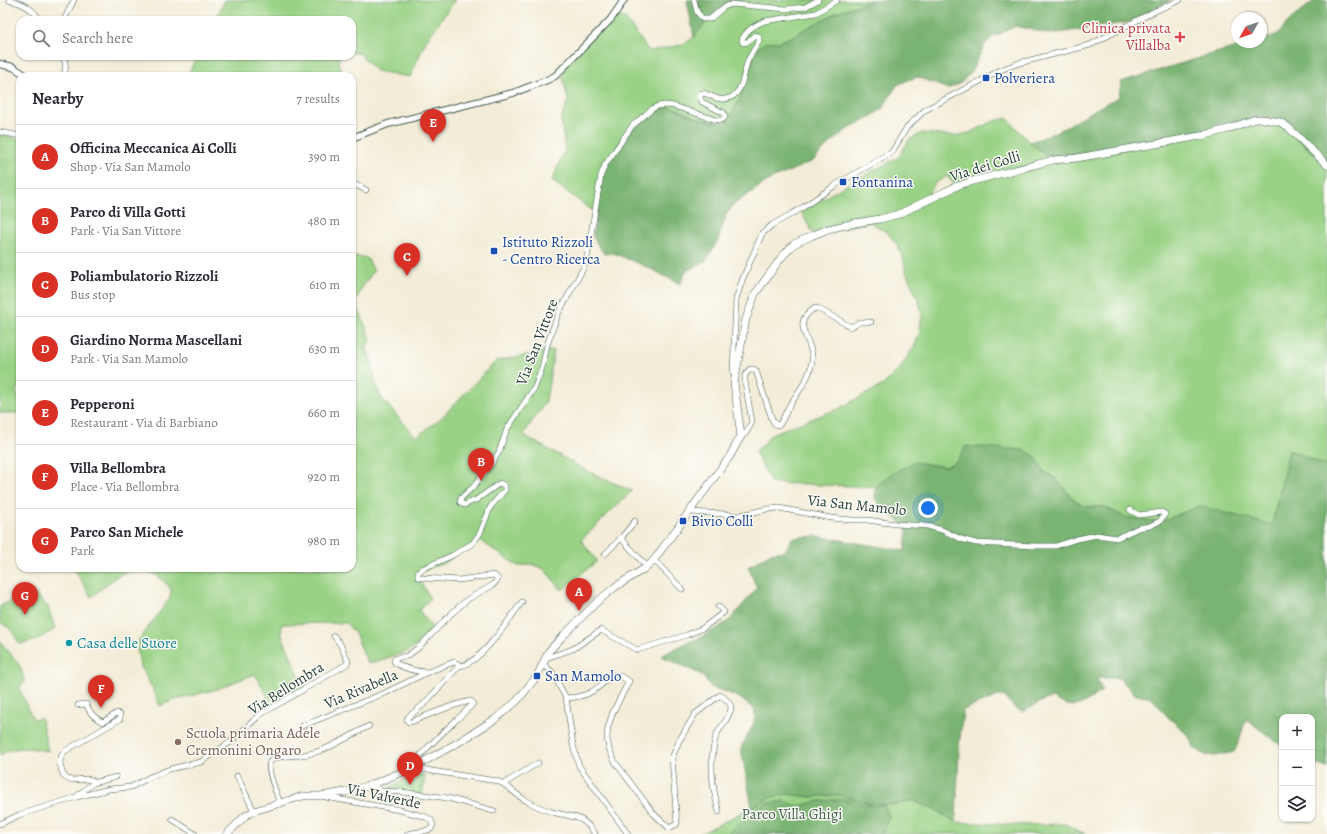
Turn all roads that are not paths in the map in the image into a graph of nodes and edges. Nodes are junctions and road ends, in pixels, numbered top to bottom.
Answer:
1 (9, 0) edge
2 (74, 0) edge
3 (624, 0) edge
4 (694, 0) edge
5 (818, 0) edge
6 (837, 0) edge
7 (1180, 0) edge
8 (38, 16) edge
9 (66, 16) edge
10 (64, 60) edge
11 (0, 64) edge
12 (21, 72) edge
13 (64, 72) edge
14 (0, 132) edge
15 (16, 135) edge
16 (356, 136) edge
17 (1327, 165) edge
18 (356, 185) edge
19 (366, 190) dead end
20 (871, 322) dead end
21 (734, 383) junction
22 (741, 436) junction
23 (1130, 510) dead end
24 (690, 512) junction
25 (635, 521) dead end
26 (621, 538) junction
27 (605, 554) dead end
28 (654, 560) junction
29 (647, 567) junction
30 (682, 589) dead end
31 (522, 602) dead end
32 (718, 606) dead end
33 (334, 636) dead end
34 (544, 661) junction
35 (459, 666) junction
36 (428, 672) junction
37 (566, 698) junction
38 (78, 706) dead end
39 (302, 726) dead end
40 (369, 726) dead end
41 (538, 763) dead end
42 (412, 768) junction
43 (116, 776) dead end
44 (237, 776) dead end
45 (93, 783) junction
46 (504, 783) junction
47 (370, 785) junction
48 (321, 796) junction
49 (77, 797) junction
50 (280, 803) junction
51 (254, 811) junction
52 (494, 811) dead end
53 (719, 812) dead end
54 (172, 818) dead end
55 (0, 824) edge
56 (195, 834) edge
57 (227, 834) edge
58 (407, 834) edge
59 (594, 834) edge
60 (628, 834) edge

1 - 8 street
2 - 9 street
3 - 16 street
4 - 5 street
6 - 36 street, Via San Vittore
7 - 21 street
10 - 13 street
11 - 12 street
14 - 15 street
17 - 21 main road, Via dei Colli
18 - 19 street
20 - 22 street
21 - 22 main road
22 - 24 main road
23 - 24 street, Via San Mamolo
24 - 28 main road
25 - 26 street
26 - 27 street
26 - 29 street
28 - 29 main road
28 - 30 street
29 - 34 main road
31 - 35 street, Via San Vittore
32 - 34 street
33 - 49 street, Via Bellombra
34 - 37 street
34 - 42 main road
35 - 36 street, Via San Vittore
35 - 42 street, Via San Vittore
36 - 39 street, Via Rivabella
37 - 53 street
37 - 60 street
38 - 45 street, Via Bellombra
40 - 50 street
41 - 46 street
42 - 46 street
42 - 47 main road
43 - 45 street, Via Bellombra
44 - 51 street
45 - 49 street, Via Bellombra
46 - 59 street
47 - 48 main road
47 - 52 street
48 - 50 main road
48 - 58 street, Via Valverde
49 - 55 street, Via Bellombra
50 - 51 main road
51 - 57 main road
54 - 56 street

